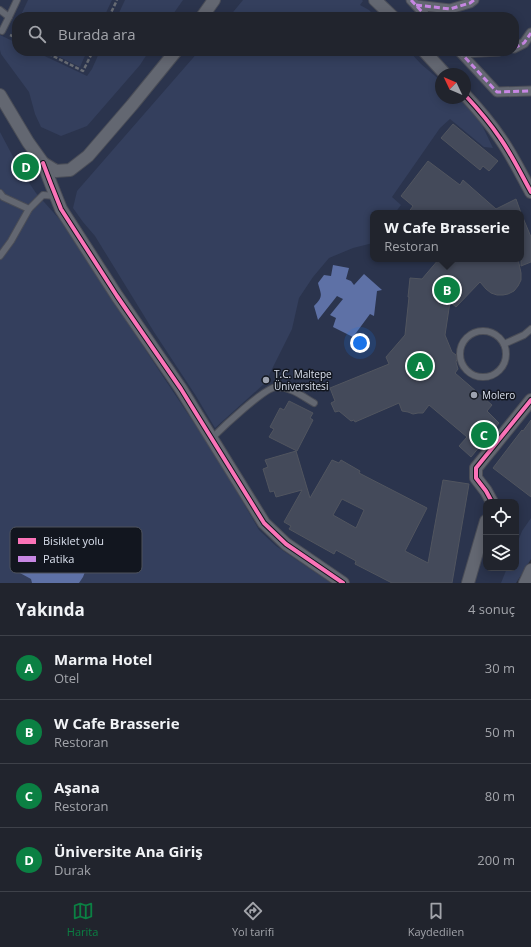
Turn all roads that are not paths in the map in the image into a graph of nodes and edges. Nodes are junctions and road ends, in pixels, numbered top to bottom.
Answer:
1 (17, 0) edge
2 (214, 0) edge
3 (375, 0) edge
4 (474, 0) edge
5 (414, 2) edge
6 (0, 10) edge
7 (206, 12) edge
8 (388, 12) edge
9 (423, 12) edge
10 (9, 17) junction
11 (2, 31) dead end
12 (531, 33) edge
13 (519, 46) edge
14 (172, 56) edge
15 (429, 56) edge
16 (464, 56) edge
17 (440, 68) edge
18 (531, 91) edge
19 (0, 95) edge
20 (471, 102) edge
21 (43, 163) junction
22 (531, 192) edge
23 (0, 193) edge
24 (56, 196) junction
25 (29, 209) junction
26 (0, 256) edge
27 (531, 330) edge
28 (504, 344) junction
29 (531, 400) edge
30 (314, 403) dead end
31 (212, 438) junction
32 (490, 499) edge
33 (483, 531) edge
34 (531, 570) edge
35 (343, 583) edge
36 (468, 583) edge
37 (525, 583) edge

1 - 10 lane
2 - 7 street
3 - 8 street
4 - 5 street
5 - 9 street
6 - 10 lane
10 - 11 lane
12 - 13 street
14 - 21 street
15 - 17 street
16 - 18 street
19 - 21 street
20 - 22 street
21 - 24 street
23 - 25 lane
24 - 25 lane
24 - 31 street
25 - 26 lane
27 - 28 lane
28 - 28 lane
29 - 32 street
30 - 31 lane
31 - 35 street
33 - 36 street
34 - 37 street

